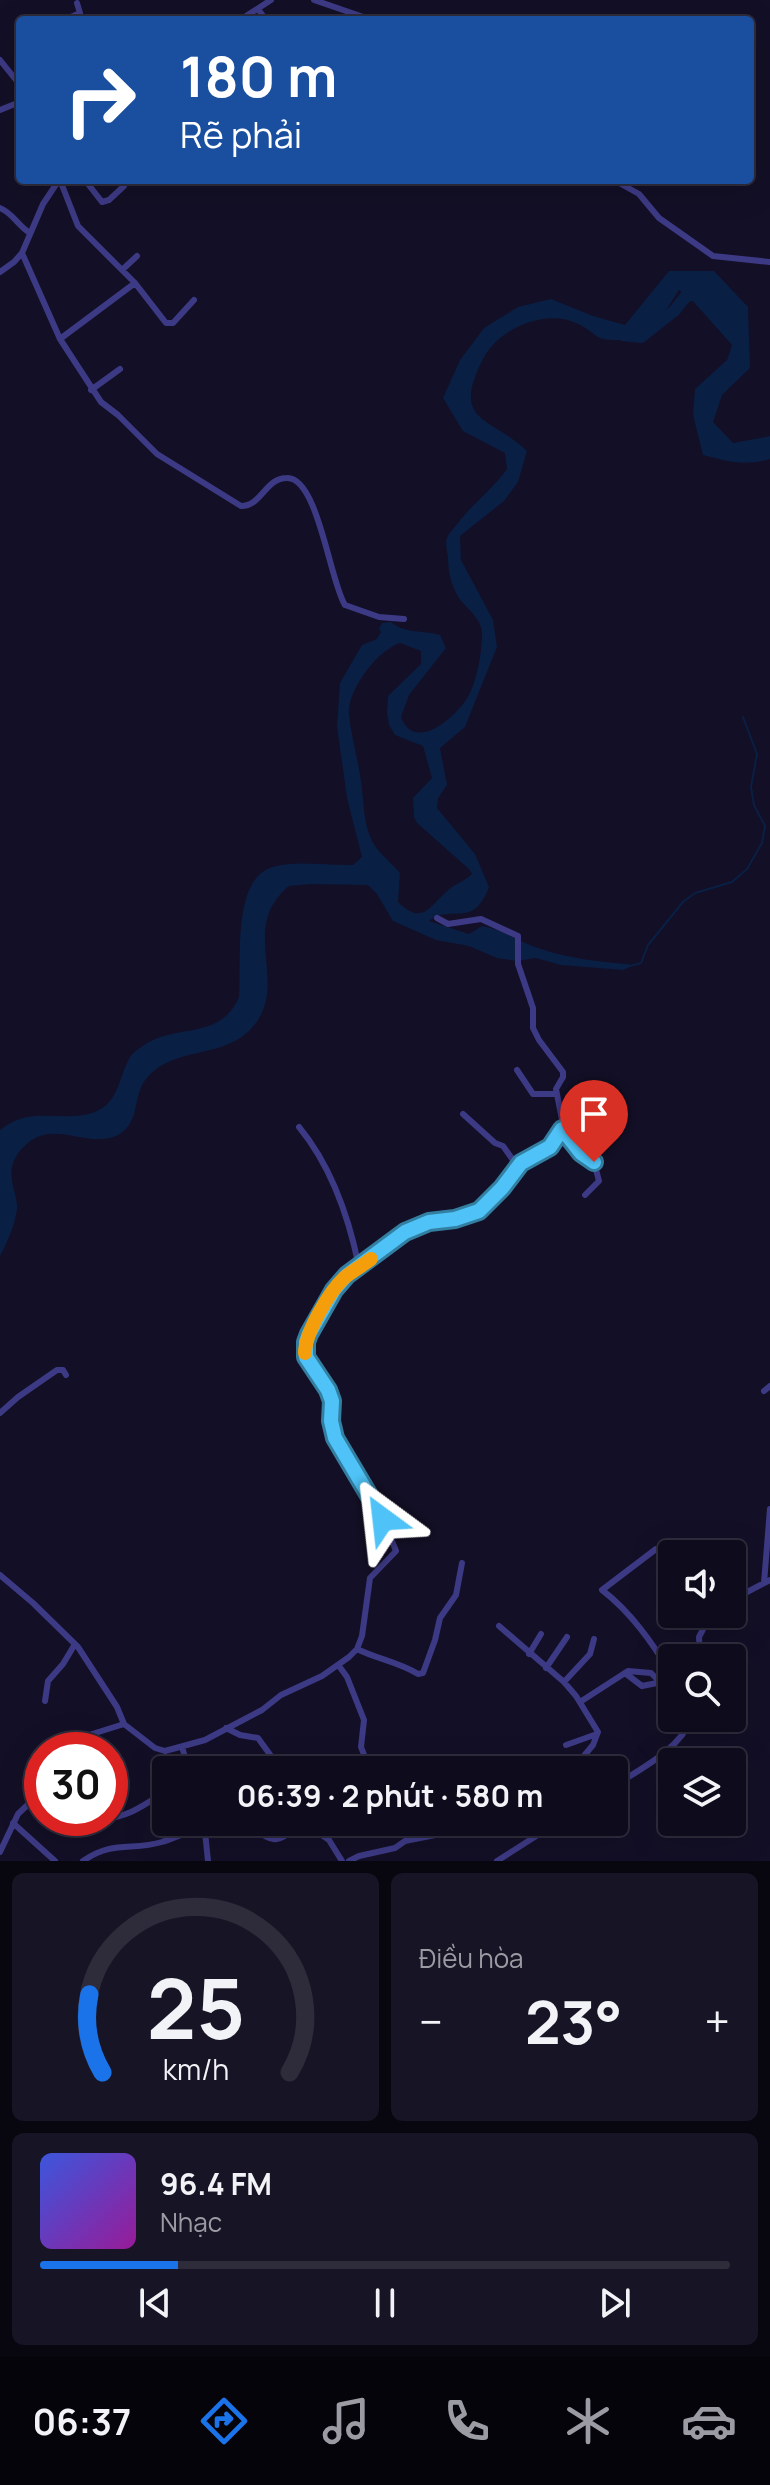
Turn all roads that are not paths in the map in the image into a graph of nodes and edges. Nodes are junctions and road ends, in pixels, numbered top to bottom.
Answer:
1 (271, 0) edge
2 (314, 0) edge
3 (77, 3) dead end
4 (258, 9) junction
5 (73, 16) edge
6 (247, 16) edge
7 (263, 16) edge
8 (360, 16) edge
9 (0, 60) edge
10 (16, 71) edge
11 (10, 73) junction
12 (16, 80) edge
13 (57, 184) edge
14 (62, 184) edge
15 (88, 184) edge
16 (621, 184) edge
17 (124, 186) dead end
18 (0, 208) edge
19 (30, 233) junction
20 (22, 253) junction
21 (137, 256) dead end
22 (770, 262) edge
23 (1, 270) edge
24 (122, 270) junction
25 (135, 283) junction
26 (194, 300) dead end
27 (60, 339) junction
28 (120, 369) dead end
29 (91, 390) junction
30 (404, 619) dead end
31 (437, 918) dead end
32 (517, 1070) dead end
33 (556, 1094) junction
34 (463, 1114) dead end
35 (299, 1127) dead end
36 (562, 1129) junction
37 (518, 1167) junction
38 (585, 1195) dead end
39 (359, 1267) junction
40 (66, 1375) dead end
41 (0, 1413) edge
42 (770, 1509) edge
43 (658, 1550) edge
44 (462, 1563) dead end
45 (0, 1575) edge
46 (767, 1582) edge
47 (746, 1593) edge
48 (499, 1626) dead end
49 (541, 1634) dead end
50 (567, 1637) dead end
51 (594, 1639) dead end
52 (75, 1644) junction
53 (357, 1649) junction
54 (529, 1654) junction
55 (658, 1657) edge
56 (339, 1666) junction
57 (546, 1668) junction
58 (625, 1673) junction
59 (658, 1680) edge
60 (564, 1682) junction
61 (658, 1683) edge
62 (45, 1701) dead end
63 (580, 1702) junction
64 (124, 1724) junction
65 (226, 1728) junction
66 (99, 1732) edge
67 (684, 1732) edge
68 (597, 1734) junction
69 (566, 1745) dead end
70 (182, 1747) junction
71 (185, 1756) edge
72 (271, 1756) edge
73 (365, 1756) edge
74 (584, 1756) edge
75 (628, 1777) edge
76 (152, 1801) edge
77 (24, 1809) edge
78 (128, 1813) edge
79 (13, 1823) junction
80 (174, 1836) edge
81 (205, 1836) edge
82 (262, 1836) edge
83 (286, 1836) edge
84 (325, 1836) edge
85 (436, 1836) edge
86 (535, 1836) edge
87 (0, 1852) edge
88 (55, 1861) edge
89 (83, 1861) edge
90 (208, 1861) edge
91 (342, 1861) edge
92 (349, 1861) edge
93 (497, 1861) edge

1 - 4 street
2 - 8 street
3 - 5 street
4 - 6 street
4 - 7 street
9 - 11 street
10 - 11 street
11 - 12 street
13 - 19 street
14 - 24 street
15 - 17 street
16 - 22 street
18 - 19 street
19 - 20 street
20 - 23 street
20 - 27 street
21 - 24 street
24 - 25 street
25 - 26 street
25 - 27 street
27 - 29 street
28 - 29 street
29 - 30 street
31 - 33 street
32 - 33 street
33 - 36 street
34 - 37 street
35 - 39 street
36 - 37 street
36 - 38 street
37 - 39 street
39 - 53 street
40 - 41 street
42 - 46 street
43 - 55 street
44 - 53 street
45 - 52 street
46 - 47 street
48 - 54 street
49 - 54 street
50 - 57 street
51 - 60 street
52 - 62 street
52 - 64 street
53 - 56 street
54 - 57 street
56 - 65 street
56 - 73 street
57 - 60 street
58 - 59 street
58 - 61 street
58 - 63 street
60 - 63 street
63 - 68 street
64 - 66 street
64 - 70 street
65 - 70 street
65 - 72 street
67 - 75 street
68 - 69 street
68 - 74 street
70 - 71 street
76 - 78 street
77 - 79 street
79 - 87 street
79 - 88 street
80 - 89 street
81 - 90 street
82 - 83 street
84 - 91 street
85 - 92 street
86 - 93 street

